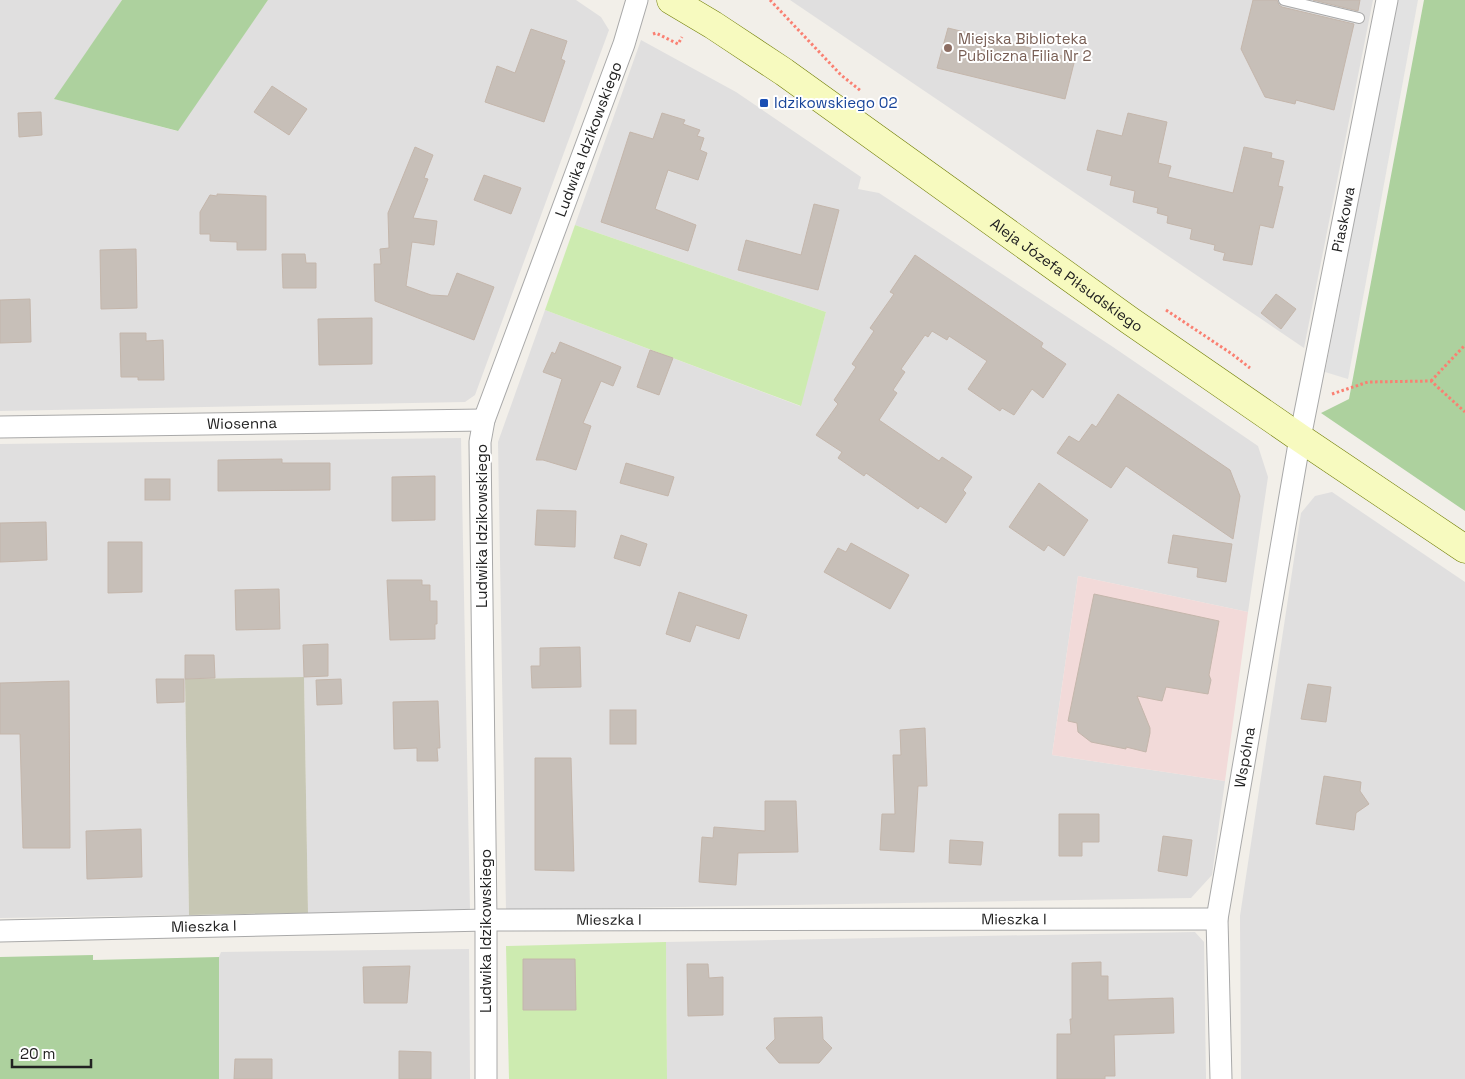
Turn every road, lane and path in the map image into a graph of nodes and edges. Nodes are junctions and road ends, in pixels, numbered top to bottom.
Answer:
1 (637, 0) edge
2 (671, 0) edge
3 (1284, 0) edge
4 (1387, 0) edge
5 (1360, 18) dead end
6 (1465, 345) edge
7 (1431, 382) junction
8 (1306, 411) junction
9 (1465, 412) edge
10 (484, 420) junction
11 (0, 427) edge
12 (1300, 438) junction
13 (1465, 549) edge
14 (1217, 919) junction
15 (486, 920) junction
16 (0, 931) edge
17 (486, 1079) edge
18 (1221, 1079) edge

1 - 10 street, Ludwika Idzikowskiego
2 - 12 main road, Aleja Józefa Piłsudskiego
3 - 5 lane
4 - 8 street, Piaskowa
6 - 7 path
7 - 8 path
7 - 9 path
8 - 12 street, Piaskowa
10 - 11 street, Wiosenna
10 - 15 street, Ludwika Idzikowskiego
12 - 13 main road, Aleja Józefa Piłsudskiego
12 - 14 street, Wspólna
14 - 15 street, Mieszka I
14 - 18 street, Wspólna
15 - 16 street, Mieszka I
15 - 17 street, Ludwika Idzikowskiego

